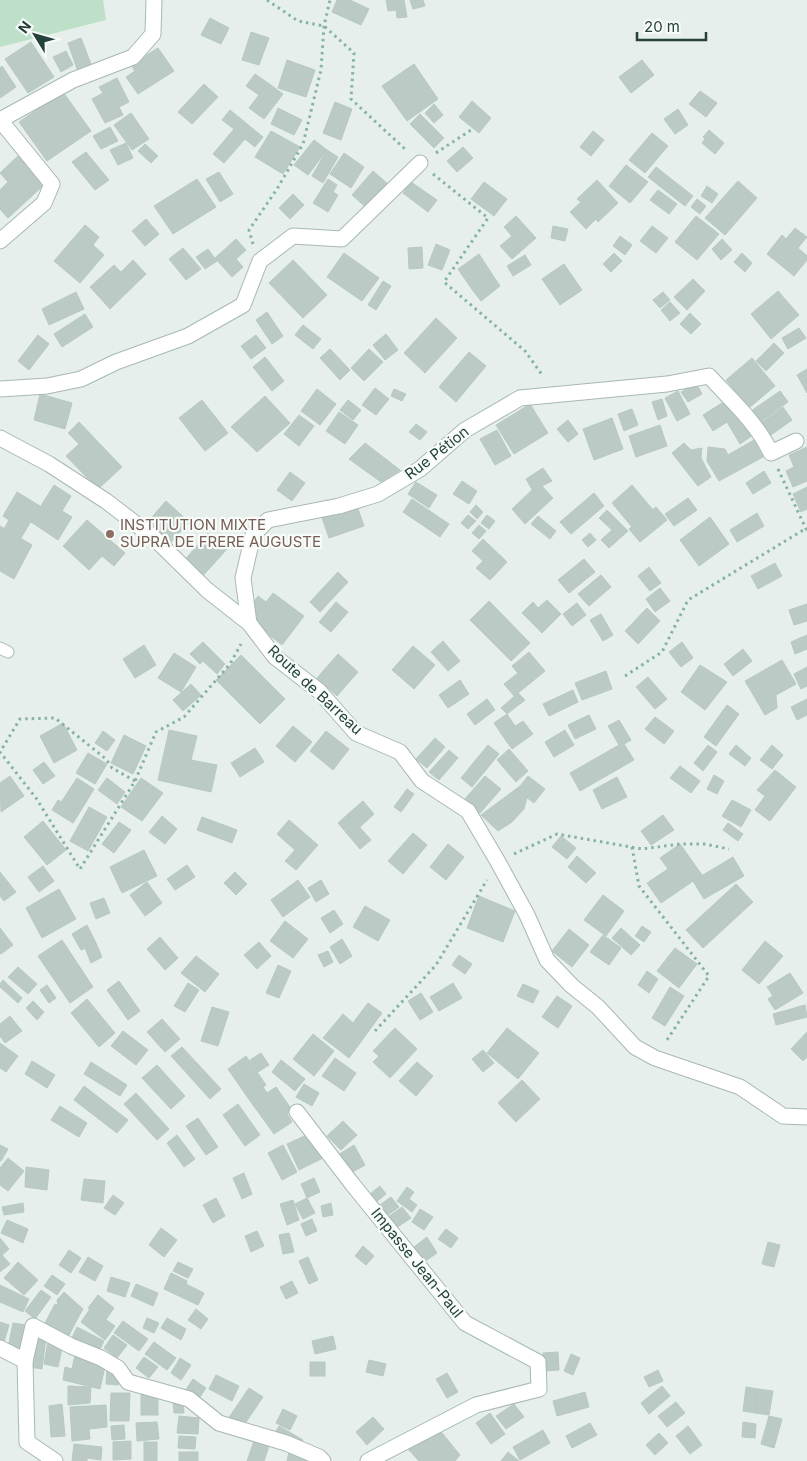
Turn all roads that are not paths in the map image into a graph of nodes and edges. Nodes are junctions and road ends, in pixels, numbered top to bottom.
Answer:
1 (154, 0) edge
2 (420, 163) road end
3 (0, 241) edge
4 (0, 389) edge
5 (0, 438) edge
6 (796, 441) dead end
7 (251, 625) junction
8 (297, 1112) dead end
9 (807, 1117) edge
10 (0, 1348) edge
11 (25, 1361) junction
12 (55, 1461) edge
13 (323, 1461) edge
14 (368, 1461) edge

1 - 3 street
2 - 4 street
5 - 7 street, Route de Barreau
6 - 7 street, Rue Pétion
7 - 9 street, Route de Barreau
8 - 14 street, Impasse Jean-Paul
10 - 11 street
11 - 12 street
11 - 13 street

